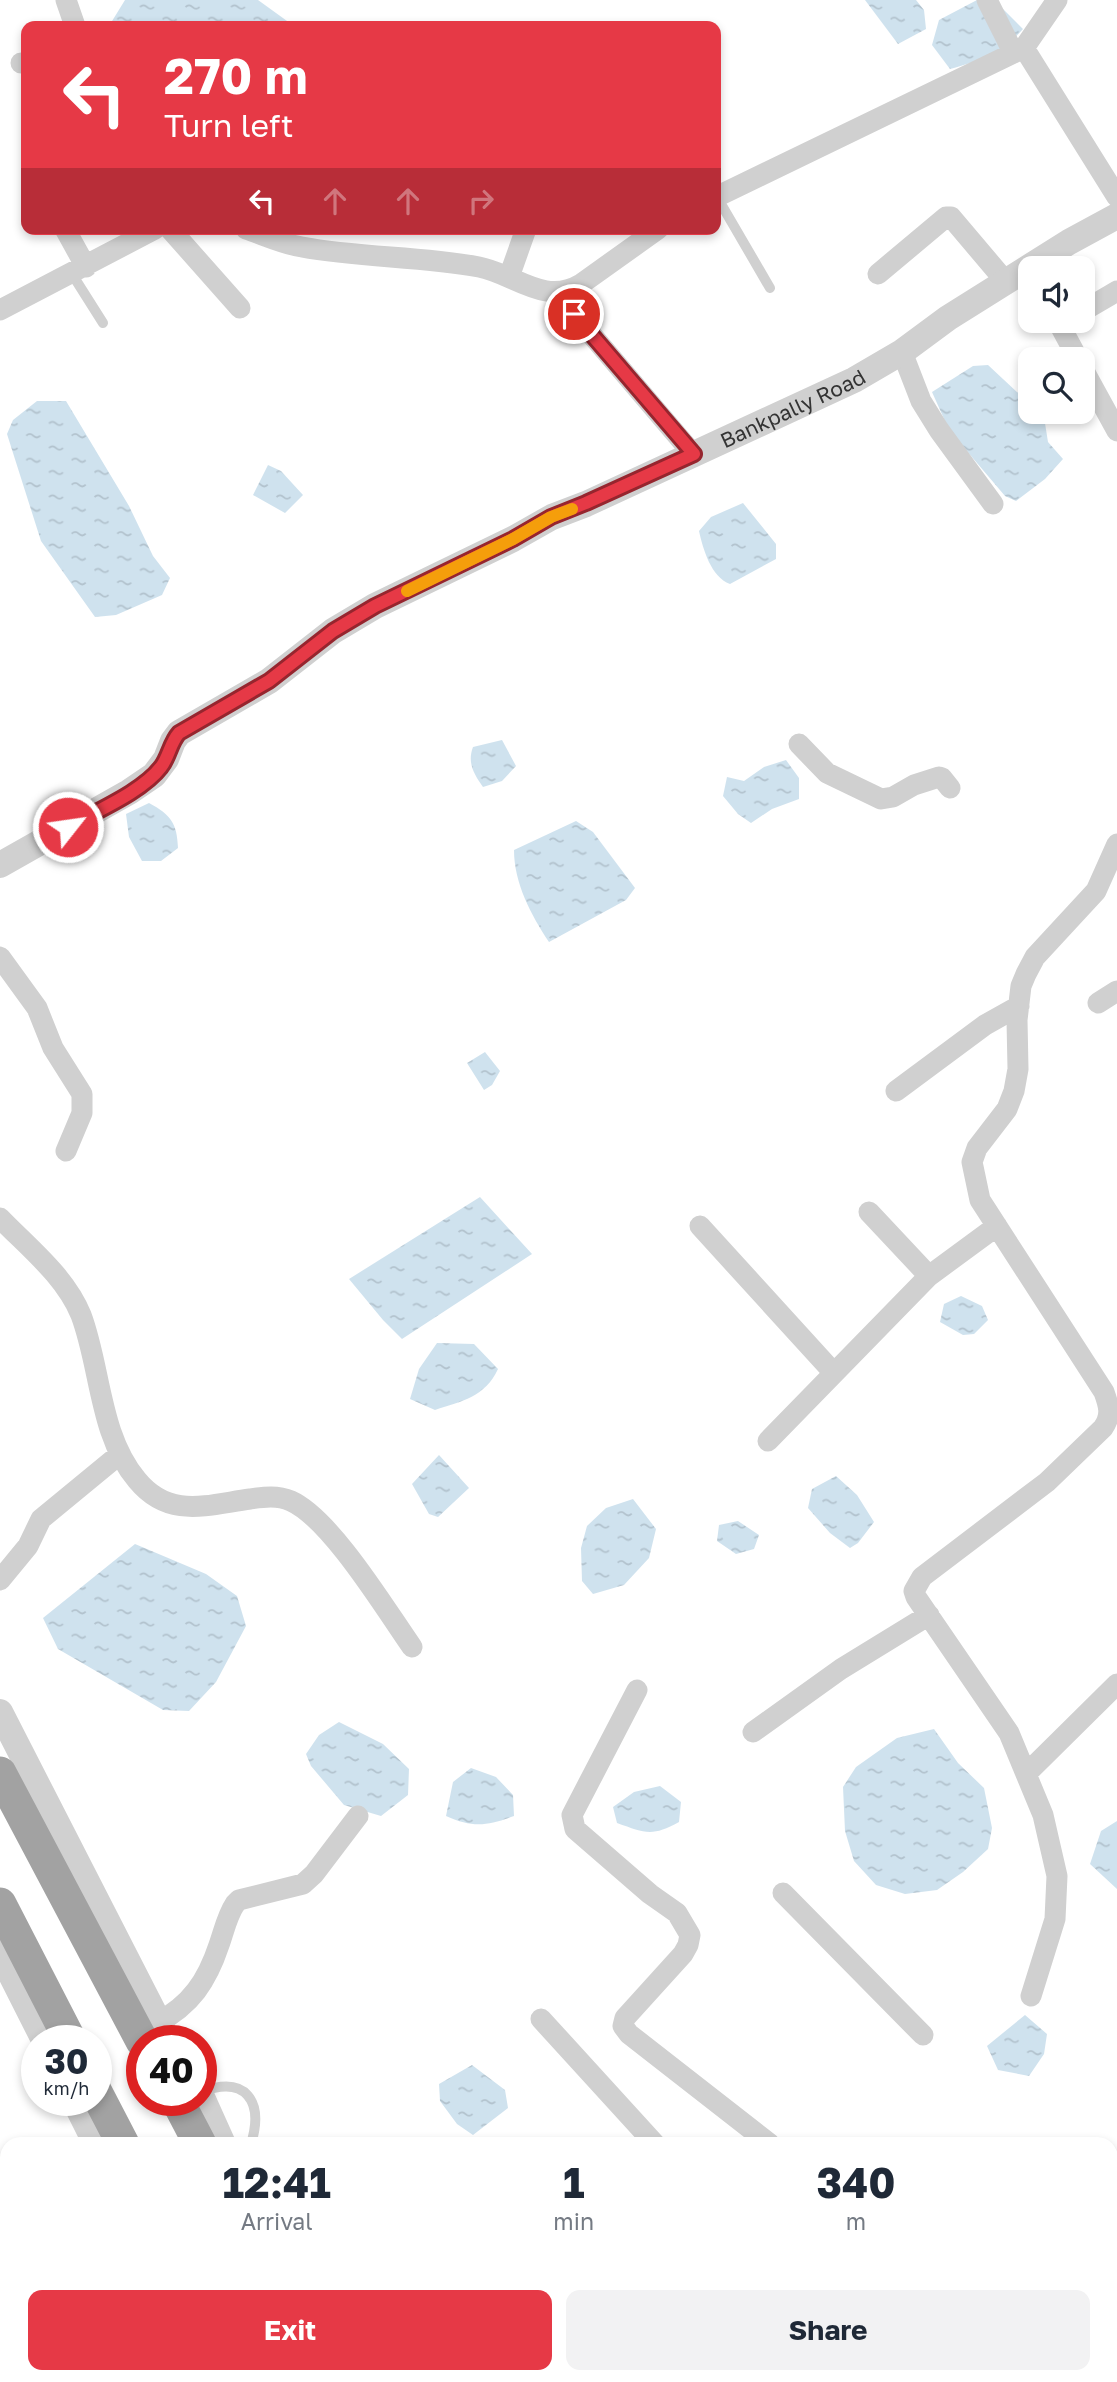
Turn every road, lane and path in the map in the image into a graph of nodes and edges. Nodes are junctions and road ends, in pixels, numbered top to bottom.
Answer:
1 (66, 0) edge
2 (987, 0) edge
3 (1057, 0) edge
4 (73, 21) edge
5 (1018, 50) junction
6 (721, 195) edge
7 (1117, 197) edge
8 (721, 204) edge
9 (1117, 216) edge
10 (67, 235) edge
11 (144, 235) edge
12 (175, 235) edge
13 (264, 235) edge
14 (524, 235) edge
15 (650, 235) edge
16 (1050, 256) edge
17 (79, 270) junction
18 (878, 274) dead end
19 (1018, 275) edge
20 (509, 277) junction
21 (1006, 282) junction
22 (770, 288) dead end
23 (1117, 291) edge
24 (556, 293) junction
25 (1095, 305) edge
26 (240, 308) dead end
27 (0, 310) edge
28 (103, 323) dead end
29 (902, 352) junction
30 (1095, 391) edge
31 (1117, 431) edge
32 (694, 454) junction
33 (993, 504) dead end
34 (799, 744) dead end
35 (950, 788) dead end
36 (1117, 845) edge
37 (0, 865) edge
38 (0, 957) edge
39 (1117, 990) edge
40 (1098, 1003) dead end
41 (1019, 1006) junction
42 (896, 1091) dead end
43 (66, 1151) dead end
44 (869, 1212) dead end
45 (0, 1218) edge
46 (700, 1226) dead end
47 (997, 1226) junction
48 (929, 1276) junction
49 (833, 1372) junction
50 (768, 1441) dead end
51 (120, 1454) junction
52 (0, 1580) edge
53 (929, 1615) junction
54 (412, 1647) dead end
55 (1117, 1684) edge
56 (637, 1690) dead end
57 (0, 1712) edge
58 (752, 1732) dead end
59 (0, 1773) edge
60 (1027, 1774) junction
61 (358, 1816) dead end
62 (783, 1893) dead end
63 (0, 1904) edge
64 (0, 1953) edge
65 (1031, 1996) dead end
66 (541, 2019) dead end
67 (36, 2025) edge
68 (62, 2025) edge
69 (149, 2025) edge
70 (150, 2025) edge
71 (165, 2025) edge
72 (923, 2035) dead end
73 (217, 2087) edge
74 (82, 2116) edge
75 (108, 2116) edge
76 (185, 2116) edge
77 (211, 2116) edge
78 (92, 2137) edge
79 (119, 2137) edge
80 (196, 2137) edge
81 (220, 2137) edge
82 (253, 2137) edge
83 (649, 2137) edge
84 (761, 2137) edge

1 - 4 street
2 - 5 street
3 - 5 street
5 - 6 street
5 - 7 street
8 - 22 lane
9 - 16 street, Bankpally Road
10 - 17 street
11 - 17 street
12 - 26 street
13 - 20 street
14 - 20 street
15 - 24 street
17 - 27 street
17 - 28 lane
18 - 21 street
19 - 21 street, Bankpally Road
20 - 24 street
21 - 29 street, Bankpally Road
23 - 25 street
24 - 32 street
29 - 32 street, Bankpally Road
29 - 33 street
30 - 31 street
32 - 37 street, Bankpally Road
34 - 35 street
36 - 41 street
38 - 43 street
39 - 40 street
41 - 42 street
41 - 47 street
44 - 48 street
45 - 51 street
46 - 49 street
47 - 48 street
47 - 53 street
48 - 49 street
49 - 50 street
51 - 52 street
51 - 54 street
53 - 58 street
53 - 60 street
55 - 60 street
56 - 84 street
57 - 70 street
59 - 69 highway
60 - 65 street
61 - 71 street
62 - 72 street
63 - 68 highway
64 - 67 street
66 - 83 street
73 - 82 lane
74 - 78 street
75 - 79 highway
76 - 80 highway
77 - 81 street

